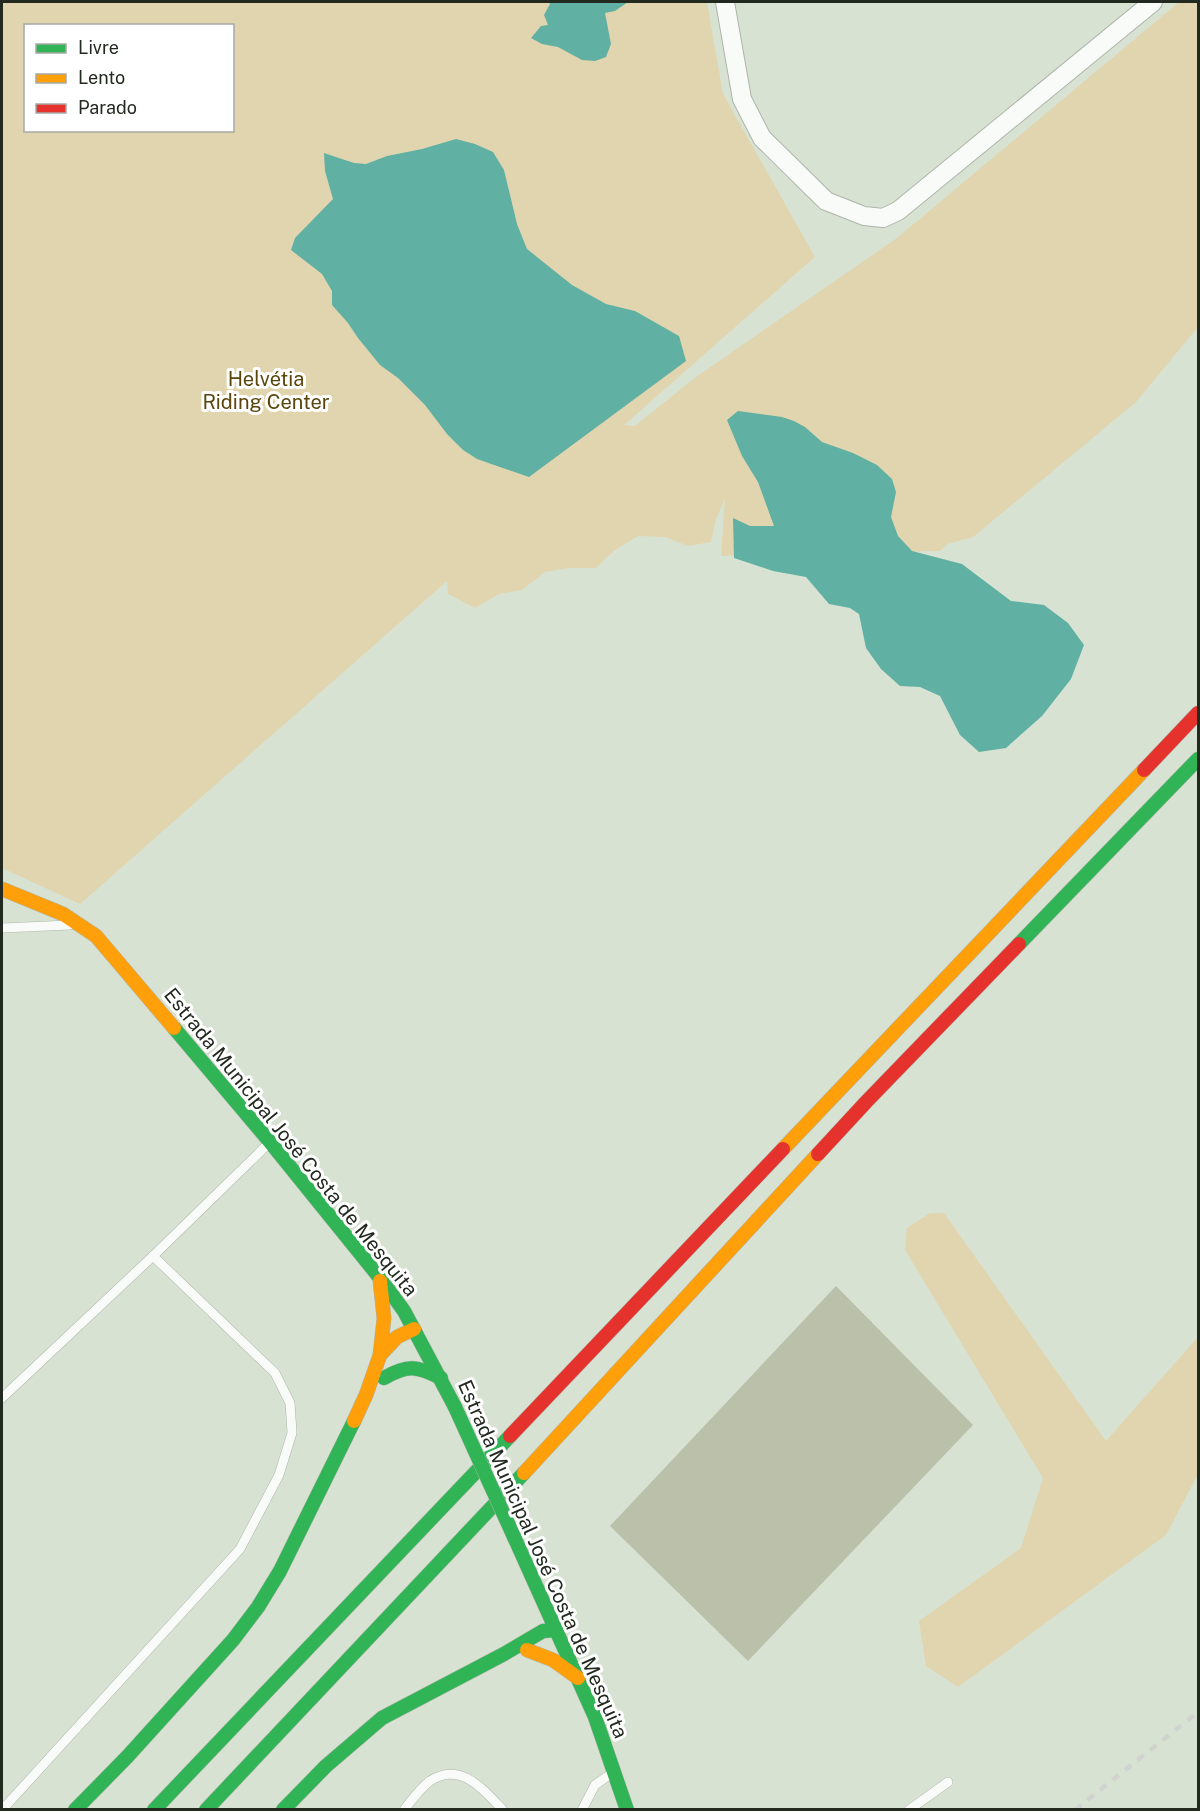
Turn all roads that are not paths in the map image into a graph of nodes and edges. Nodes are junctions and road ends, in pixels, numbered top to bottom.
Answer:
1 (725, 2) edge
2 (1153, 2) edge
3 (1198, 713) edge
4 (1198, 759) edge
5 (2, 889) edge
6 (82, 925) junction
7 (2, 928) edge
8 (270, 1142) junction
9 (153, 1256) junction
10 (380, 1278) junction
11 (414, 1329) junction
12 (380, 1355) junction
13 (384, 1378) junction
14 (441, 1378) junction
15 (366, 1395) junction
16 (2, 1398) edge
17 (538, 1587) junction
18 (557, 1630) junction
19 (524, 1647) junction
20 (578, 1678) junction
21 (614, 1772) junction
22 (948, 1782) dead end
23 (2, 1809) edge
24 (75, 1809) edge
25 (154, 1809) edge
26 (206, 1809) edge
27 (283, 1809) edge
28 (404, 1809) edge
29 (503, 1809) edge
30 (582, 1809) edge
31 (627, 1809) edge
32 (909, 1809) edge

1 - 2 street
3 - 25 main road
4 - 26 main road
5 - 6 main road, Estrada Municipal José Costa de Mesquita
6 - 7 lane
6 - 8 main road, Estrada Municipal José Costa de Mesquita
8 - 9 lane
8 - 10 main road, Estrada Municipal José Costa de Mesquita
9 - 16 lane
9 - 23 lane
10 - 11 main road, Estrada Municipal José Costa de Mesquita
10 - 12 main road
11 - 12 main road
11 - 13 main road
11 - 14 main road, Estrada Municipal José Costa de Mesquita
12 - 15 main road
13 - 14 main road
13 - 15 main road
14 - 17 main road, Estrada Municipal José Costa de Mesquita, bridge
15 - 24 main road
17 - 18 main road, Estrada Municipal José Costa de Mesquita
17 - 19 main road
18 - 19 main road
18 - 20 main road, Estrada Municipal José Costa de Mesquita
19 - 20 main road
19 - 27 main road
20 - 21 main road, Estrada Municipal José Costa de Mesquita
21 - 30 lane
21 - 31 main road, Estrada Municipal José Costa de Mesquita
22 - 32 lane
28 - 29 lane

